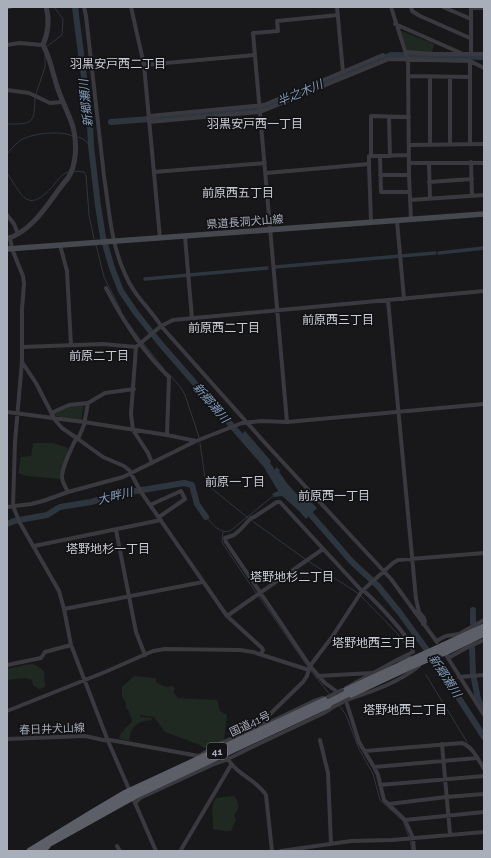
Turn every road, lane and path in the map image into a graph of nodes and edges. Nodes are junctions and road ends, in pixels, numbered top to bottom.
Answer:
1 (46, 7) edge
2 (84, 7) edge
3 (130, 7) edge
4 (337, 7) edge
5 (391, 7) edge
6 (411, 7) edge
7 (443, 7) edge
8 (471, 8) edge
9 (484, 8) edge
10 (338, 15) junction
11 (471, 19) junction
12 (396, 24) junction
13 (470, 38) junction
14 (7, 45) edge
15 (43, 45) junction
16 (405, 52) junction
17 (463, 54) junction
18 (471, 54) junction
19 (484, 54) edge
20 (255, 55) junction
21 (383, 55) dead end
22 (408, 59) junction
23 (470, 61) junction
24 (144, 65) junction
25 (484, 68) edge
26 (343, 72) junction
27 (409, 76) junction
28 (430, 77) junction
29 (450, 77) junction
30 (470, 77) junction
31 (7, 90) edge
32 (62, 102) junction
33 (260, 109) junction
34 (149, 116) junction
35 (389, 117) junction
36 (409, 117) junction
37 (150, 122) junction
38 (470, 143) junction
39 (430, 144) junction
40 (450, 144) junction
41 (484, 144) edge
42 (409, 145) junction
43 (409, 155) junction
44 (371, 156) junction
45 (380, 156) junction
46 (390, 156) junction
47 (471, 162) junction
48 (484, 162) edge
49 (265, 163) junction
50 (409, 163) junction
51 (429, 163) junction
52 (369, 164) junction
53 (154, 172) junction
54 (266, 173) junction
55 (380, 175) junction
56 (409, 175) junction
57 (472, 179) junction
58 (429, 182) junction
59 (410, 192) junction
60 (484, 195) edge
61 (472, 196) junction
62 (430, 198) junction
63 (410, 200) junction
64 (484, 214) edge
65 (7, 215) edge
66 (411, 220) junction
67 (397, 221) junction
68 (371, 223) junction
69 (270, 230) junction
70 (18, 234) junction
71 (185, 237) junction
72 (9, 238) edge
73 (160, 238) junction
74 (115, 241) junction
75 (60, 245) junction
76 (10, 249) edge
77 (106, 288) dead end
78 (484, 291) edge
79 (404, 299) junction
80 (388, 300) junction
81 (278, 310) junction
82 (192, 318) junction
83 (162, 326) junction
84 (71, 345) junction
85 (138, 345) junction
86 (22, 347) junction
87 (22, 361) junction
88 (134, 389) junction
89 (88, 403) junction
90 (484, 404) edge
91 (7, 412) edge
92 (17, 413) junction
93 (399, 413) junction
94 (52, 415) junction
95 (84, 422) junction
96 (247, 422) junction
97 (288, 422) junction
98 (133, 430) junction
99 (168, 435) junction
100 (77, 438) junction
101 (196, 442) junction
102 (152, 463) junction
103 (130, 474) junction
104 (68, 492) junction
105 (150, 505) junction
106 (14, 506) junction
107 (7, 507) edge
108 (160, 519) junction
109 (116, 530) junction
110 (34, 546) junction
111 (323, 550) junction
112 (484, 553) edge
113 (412, 559) junction
114 (384, 572) junction
115 (203, 582) junction
116 (260, 593) junction
117 (361, 593) junction
118 (129, 596) junction
119 (64, 609) junction
120 (227, 616) junction
121 (484, 620) edge
122 (423, 624) junction
123 (484, 627) edge
124 (484, 633) edge
125 (484, 640) edge
126 (71, 645) junction
127 (443, 649) junction
128 (261, 654) junction
129 (145, 655) junction
130 (397, 660) junction
131 (413, 663) junction
132 (7, 664) edge
133 (310, 668) junction
134 (374, 673) junction
135 (484, 675) edge
136 (318, 676) junction
137 (459, 677) junction
138 (84, 681) junction
139 (336, 691) dead end
140 (347, 704) dead end
141 (7, 711) edge
142 (484, 715) edge
143 (260, 727) junction
144 (7, 739) edge
145 (320, 740) dead end
146 (108, 741) junction
147 (442, 744) junction
148 (365, 751) junction
149 (227, 757) junction
150 (477, 758) junction
151 (443, 760) junction
152 (231, 765) junction
153 (374, 767) junction
154 (484, 769) edge
155 (484, 776) edge
156 (445, 779) junction
157 (380, 785) junction
158 (484, 794) edge
159 (133, 797) junction
160 (446, 797) junction
161 (389, 804) junction
162 (484, 812) edge
163 (92, 813) junction
164 (448, 815) junction
165 (405, 820) junction
166 (484, 832) edge
167 (450, 834) junction
168 (413, 838) junction
169 (331, 844) junction
170 (117, 846) dead end
171 (42, 849) edge
172 (24, 851) edge
173 (30, 851) edge
174 (120, 851) edge
175 (156, 851) edge
176 (181, 851) edge
177 (272, 851) edge
178 (281, 851) edge
179 (414, 851) edge

1 - 15 street
2 - 74 street
3 - 24 street
4 - 10 street
5 - 12 street
6 - 13 street
7 - 11 street
8 - 9 street
8 - 11 street
10 - 20 street
10 - 26 street
11 - 13 street
12 - 16 street
12 - 17 street
13 - 18 street
14 - 15 street
15 - 32 street
16 - 17 street
16 - 22 street
17 - 18 street
18 - 19 street
20 - 24 street
20 - 33 street
21 - 26 street
22 - 23 street
22 - 27 street
22 - 33 street
23 - 25 street
23 - 30 street
24 - 34 street
26 - 33 street
27 - 28 street
27 - 36 street
28 - 29 street
28 - 39 street
29 - 30 street
29 - 40 street
30 - 38 street
31 - 32 street
32 - 70 street
33 - 34 street
33 - 37 street
33 - 49 street
34 - 37 street
35 - 36 street
35 - 44 street
35 - 46 street
36 - 42 street
37 - 53 street
38 - 40 street
38 - 41 street
39 - 40 street
39 - 42 street
42 - 43 street
43 - 46 street
43 - 50 street
44 - 45 street
44 - 52 street
45 - 46 street
45 - 55 street
47 - 48 street
47 - 51 street
47 - 57 street
49 - 53 street
49 - 54 street
50 - 51 street
50 - 56 street
51 - 58 street
52 - 54 street
52 - 68 street
53 - 73 street
54 - 69 street
55 - 56 street
55 - 59 street
56 - 59 street
57 - 58 street
57 - 61 street
58 - 62 street
59 - 63 street
60 - 61 street
61 - 62 street
62 - 63 street
63 - 66 street
64 - 66 main road, 県道長洞犬山線
65 - 70 street
66 - 67 main road, 県道長洞犬山線
67 - 68 main road, 県道長洞犬山線
67 - 79 street
68 - 69 main road, 県道長洞犬山線
69 - 71 main road, 県道長洞犬山線
69 - 81 street
70 - 72 street
71 - 73 main road, 県道長洞犬山線
71 - 82 street
72 - 76 street
73 - 74 main road, 県道長洞犬山線
74 - 75 main road, 県道長洞犬山線
74 - 83 street
75 - 76 main road, 県道長洞犬山線
75 - 84 street
76 - 86 street
77 - 85 street
78 - 79 street
79 - 80 street
80 - 81 street
80 - 93 street
81 - 82 street
81 - 97 street
82 - 83 street
83 - 85 street
83 - 96 street
84 - 85 street
84 - 86 street
85 - 88 street
85 - 99 street
86 - 87 street
87 - 92 street
87 - 94 street
88 - 89 street
88 - 98 street
89 - 94 street
89 - 95 street
90 - 93 street
91 - 92 street
92 - 94 street
92 - 106 street
93 - 97 street
93 - 113 street
94 - 95 street
94 - 100 street
95 - 98 street
95 - 100 street
96 - 97 street
96 - 101 street
96 - 114 street
98 - 99 street
98 - 102 street
99 - 101 street
100 - 103 street
100 - 104 street
101 - 102 street
102 - 103 street
103 - 104 street
103 - 105 street
104 - 106 street
105 - 108 street
105 - 108 street
106 - 107 street
106 - 110 street
108 - 109 street
108 - 115 street
109 - 110 street
109 - 118 street
110 - 119 street
111 - 116 street
111 - 116 street
111 - 117 street
112 - 113 street
113 - 114 street
113 - 122 street
114 - 117 street
114 - 122 street
115 - 118 street
115 - 120 street
116 - 120 street
116 - 133 street
117 - 130 street
117 - 133 street
118 - 119 street
118 - 129 street
119 - 126 street
120 - 128 street
121 - 127 street
122 - 127 street
123 - 127 highway, 国道41号 / 41
124 - 127 highway, 国道41号 / 41
125 - 127 street
126 - 132 street
126 - 138 street
127 - 131 highway, 国道41号 / 41, bridge
127 - 137 street
128 - 129 street
128 - 133 street
129 - 138 street
130 - 131 street
130 - 134 street, 春日井犬山線
131 - 149 street, bridge
131 - 159 highway, 国道41号 / 41
133 - 136 street
133 - 143 street
134 - 136 street
134 - 143 street, 春日井犬山線, bridge
135 - 137 street
136 - 139 street
137 - 142 street
138 - 141 street
138 - 146 street
140 - 148 street
143 - 146 street, 春日井犬山線
144 - 146 street, 春日井犬山線
145 - 169 street
146 - 159 street
147 - 148 street
147 - 150 street
147 - 151 street
148 - 153 street
149 - 152 street
149 - 159 street
150 - 151 street
150 - 154 street
151 - 153 street
151 - 156 street
152 - 176 street
152 - 177 street
153 - 157 street
155 - 156 street
156 - 157 street
156 - 160 street
157 - 161 street
158 - 160 street
159 - 163 highway, 国道41号 / 41
159 - 171 highway, 国道41号 / 41
159 - 175 street
160 - 161 street
160 - 164 street
161 - 165 street
162 - 164 street
163 - 172 highway
163 - 173 highway, 国道41号 / 41
164 - 165 street
164 - 167 street
165 - 168 street
166 - 167 street
167 - 168 street
168 - 169 street
168 - 179 street
169 - 178 street
170 - 174 street

